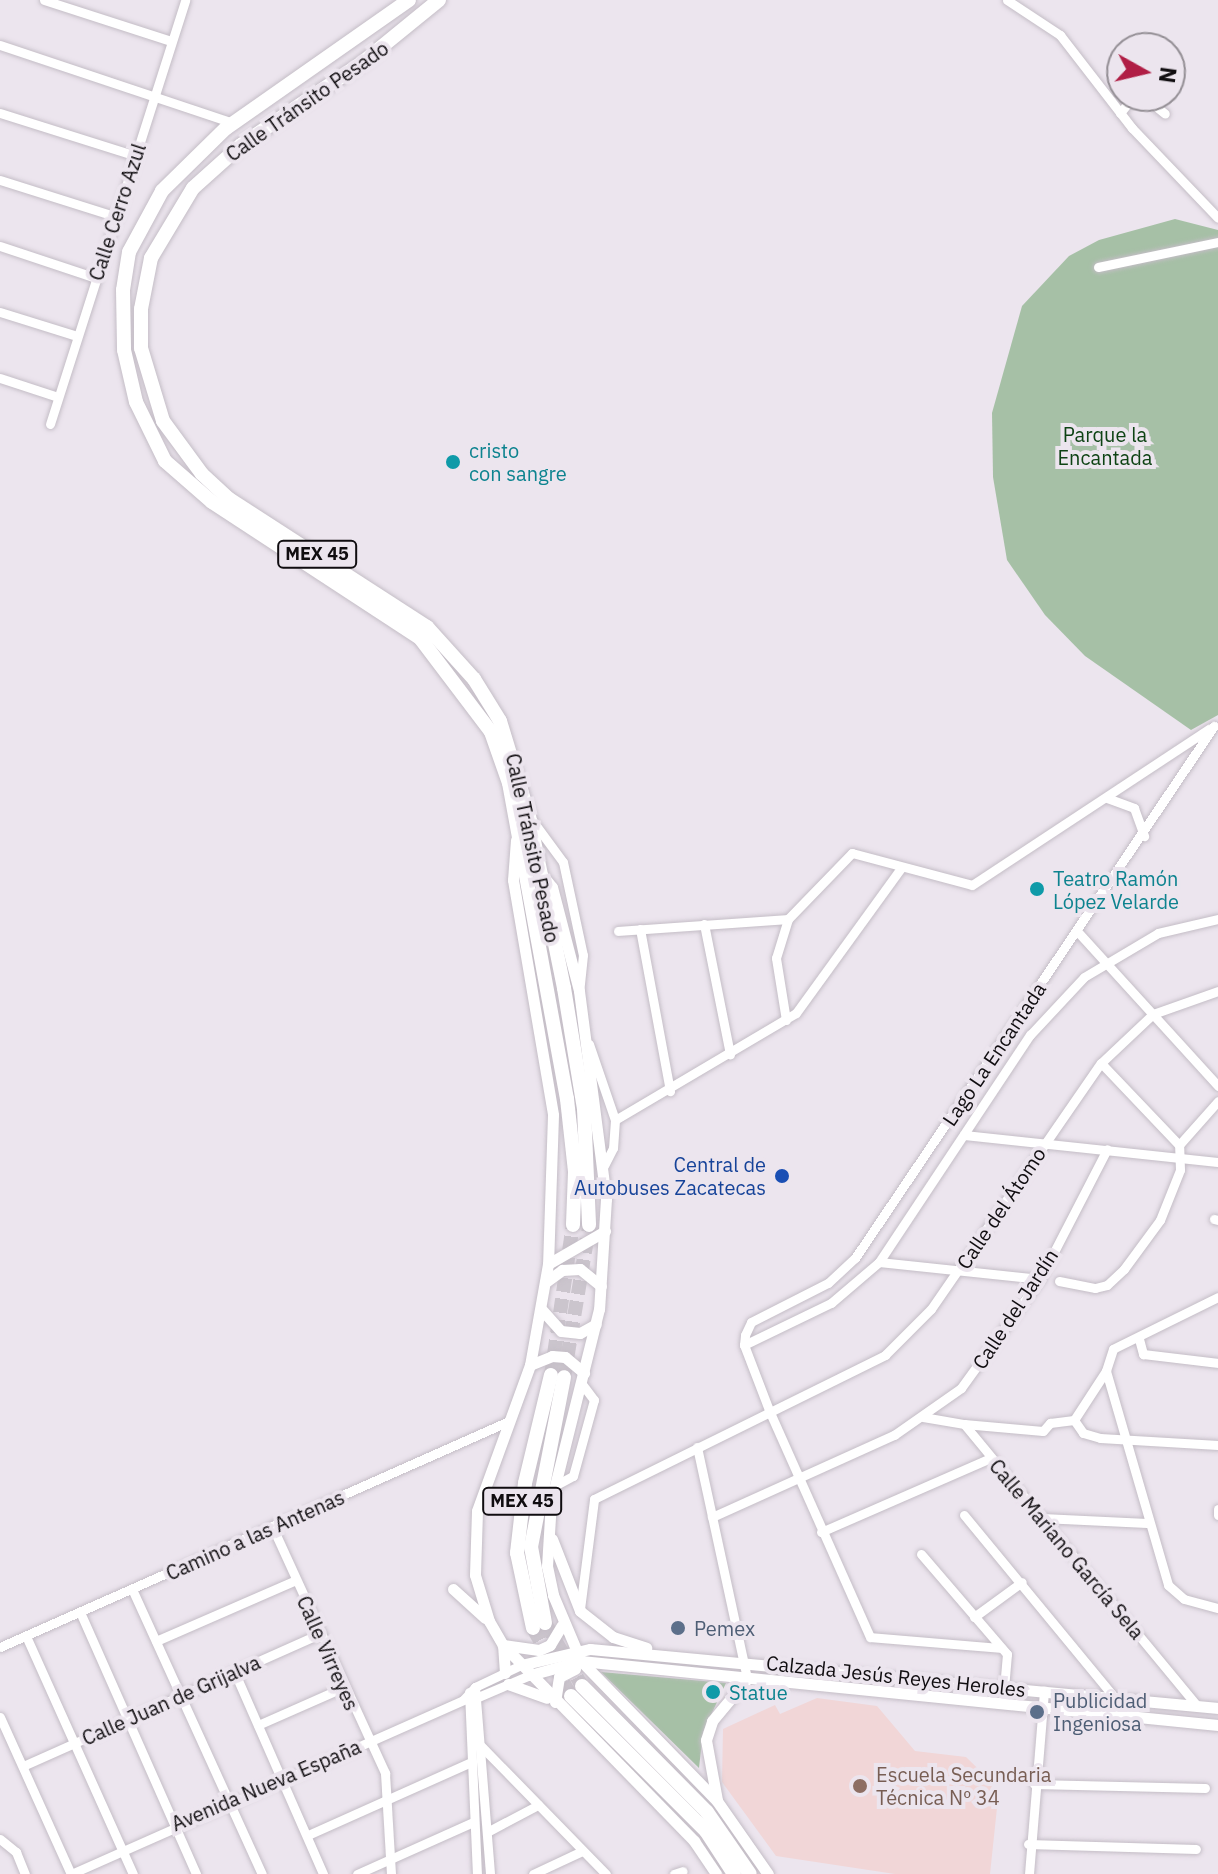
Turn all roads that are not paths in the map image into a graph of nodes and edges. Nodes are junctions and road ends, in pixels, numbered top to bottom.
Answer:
1 (44, 0) edge
2 (185, 0) edge
3 (409, 0) edge
4 (439, 0) edge
5 (1007, 0) edge
6 (171, 41) junction
7 (0, 45) edge
8 (154, 98) junction
9 (1163, 112) edge
10 (0, 113) edge
11 (1120, 113) joint
12 (1165, 114) dead end
13 (233, 123) junction
14 (136, 156) junction
15 (0, 180) edge
16 (117, 217) junction
17 (1218, 218) edge
18 (1218, 242) edge
19 (0, 246) edge
20 (1098, 267) dead end
21 (96, 278) junction
22 (0, 312) edge
23 (77, 336) junction
24 (0, 378) edge
25 (58, 397) junction
26 (50, 424) dead end
27 (1216, 724) edge
28 (1107, 798) junction
29 (529, 816) junction
30 (517, 827) junction
31 (1144, 836) junction
32 (901, 868) junction
33 (537, 870) junction
34 (788, 919) junction
35 (1218, 919) edge
36 (704, 924) junction
37 (640, 929) junction
38 (618, 931) dead end
39 (1077, 931) junction
40 (1107, 960) junction
41 (579, 991) junction
42 (1218, 991) edge
43 (1153, 1014) junction
44 (786, 1020) junction
45 (588, 1041) junction
46 (730, 1054) junction
47 (1101, 1063) junction
48 (1218, 1086) edge
49 (670, 1091) junction
50 (965, 1096) junction
51 (1218, 1101) edge
52 (982, 1108) junction
53 (615, 1120) junction
54 (964, 1135) junction
55 (1044, 1144) junction
56 (1179, 1145) junction
57 (1107, 1149) junction
58 (1181, 1157) junction
59 (1218, 1162) edge
60 (604, 1166) junction
61 (573, 1225) tunnel mouth
62 (589, 1225) tunnel mouth
63 (605, 1231) junction
64 (879, 1262) junction
65 (548, 1264) junction
66 (958, 1271) junction
67 (1040, 1279) junction
68 (547, 1281) junction
69 (1059, 1281) dead end
70 (601, 1287) junction
71 (1218, 1297) edge
72 (542, 1309) junction
73 (596, 1324) junction
74 (1139, 1339) junction
75 (744, 1345) junction
76 (1218, 1363) edge
77 (530, 1365) junction
78 (1106, 1371) junction
79 (558, 1376) tunnel mouth
80 (583, 1379) junction
81 (769, 1410) junction
82 (923, 1417) junction
83 (1074, 1420) junction
84 (509, 1421) junction
85 (964, 1424) junction
86 (1125, 1437) junction
87 (1218, 1445) edge
88 (697, 1447) junction
89 (990, 1458) junction
90 (797, 1476) junction
91 (1218, 1509) edge
92 (964, 1515) dead end
93 (1218, 1515) edge
94 (712, 1517) junction
95 (1042, 1518) junction
96 (549, 1521) junction
97 (1147, 1523) junction
98 (272, 1526) junction
99 (821, 1532) junction
100 (921, 1554) dead end
101 (296, 1580) junction
102 (1022, 1582) junction
103 (132, 1589) junction
104 (453, 1589) dead end
105 (1218, 1608) edge
106 (580, 1611) junction
107 (80, 1612) junction
108 (974, 1617) junction
109 (489, 1621) junction
110 (562, 1625) junction
111 (539, 1626) tunnel mouth
112 (319, 1634) junction
113 (26, 1636) junction
114 (156, 1641) junction
115 (503, 1645) junction
116 (0, 1647) edge
117 (1001, 1648) junction
118 (574, 1650) junction
119 (666, 1655) junction
120 (581, 1661) junction
121 (744, 1661) junction
122 (521, 1665) junction
123 (234, 1671) junction
124 (591, 1673) junction
125 (530, 1675) junction
126 (506, 1679) junction
127 (747, 1679) junction
128 (1004, 1687) junction
129 (342, 1688) junction
130 (1044, 1691) junction
131 (181, 1696) junction
132 (470, 1696) junction
133 (1115, 1698) junction
134 (555, 1702) junction
135 (1197, 1706) junction
136 (1041, 1708) junction
137 (1218, 1708) edge
138 (0, 1717) edge
139 (128, 1720) junction
140 (258, 1725) junction
141 (1218, 1725) edge
142 (370, 1741) junction
143 (74, 1743) junction
144 (481, 1746) junction
145 (469, 1763) junction
146 (23, 1766) junction
147 (282, 1777) junction
148 (1034, 1784) junction
149 (1205, 1788) dead end
150 (389, 1795) junction
151 (229, 1801) junction
152 (717, 1801) junction
153 (538, 1805) junction
154 (473, 1822) junction
155 (174, 1825) junction
156 (487, 1832) junction
157 (308, 1835) junction
158 (0, 1839) edge
159 (1028, 1844) junction
160 (122, 1849) junction
161 (1196, 1849) dead end
162 (582, 1851) junction
163 (391, 1858) junction
164 (25, 1874) edge
165 (71, 1874) edge
166 (133, 1874) edge
167 (196, 1874) edge
168 (262, 1874) edge
169 (323, 1874) edge
170 (357, 1874) edge
171 (391, 1874) edge
172 (477, 1874) edge
173 (490, 1874) edge
174 (533, 1874) edge
175 (606, 1874) edge
176 (716, 1874) edge
177 (734, 1874) edge
178 (750, 1874) edge
179 (768, 1874) edge
180 (1029, 1874) edge

1 - 6 street
2 - 6 street, Calle Cerro Azul
3 - 13 main road, Calle Tránsito Pesado / MEX 45
4 - 29 main road, Calle Tránsito Pesado / MEX 45
5 - 11 street
6 - 8 street, Calle Cerro Azul
7 - 8 street
8 - 13 street
8 - 14 street, Calle Cerro Azul
9 - 12 street
10 - 14 street
11 - 17 street
13 - 30 main road, Calle Tránsito Pesado / MEX 45
14 - 16 street, Calle Cerro Azul
15 - 16 street
16 - 21 street, Calle Cerro Azul
18 - 20 street
19 - 21 street
21 - 23 street, Calle Cerro Azul
22 - 23 street
23 - 25 street, Calle Cerro Azul
24 - 25 street
25 - 26 street, Calle Cerro Azul
27 - 28 street
27 - 31 street, Lago La Encantada
28 - 31 street
28 - 32 street
29 - 33 main road, Calle Tránsito Pesado / MEX 45
29 - 41 street
30 - 61 main road, Calle Tránsito Pesado / MEX 45
30 - 65 street
31 - 39 street, Lago La Encantada
32 - 34 street
32 - 44 street
33 - 41 street
33 - 62 main road, Calle Tránsito Pesado / MEX 45
34 - 36 street
34 - 44 street
35 - 40 street
36 - 37 street
36 - 46 street
37 - 38 street
37 - 49 street
39 - 40 street
39 - 50 street, Lago La Encantada
40 - 43 street
40 - 52 street
41 - 45 street
42 - 43 street, Calle del Átomo
43 - 47 street, Calle del Átomo
43 - 48 street
44 - 46 street
45 - 53 street
45 - 60 street
46 - 49 street
47 - 55 street, Calle del Átomo
47 - 56 street
49 - 53 street
50 - 52 street
50 - 75 street, Lago La Encantada
51 - 56 street
52 - 54 street
53 - 60 street
54 - 55 street
54 - 64 street
55 - 57 street
55 - 66 street, Calle del Átomo
56 - 58 street
57 - 58 street
57 - 67 street, Calle del Jardín
58 - 59 street
58 - 69 street
60 - 63 street
63 - 65 street
63 - 70 street
64 - 66 street
64 - 75 street
65 - 68 street
66 - 67 street
66 - 81 street, Calle del Átomo
67 - 82 street, Calle del Jardín
68 - 70 street
68 - 72 street
70 - 73 street
71 - 74 street
72 - 73 street
72 - 77 street
73 - 80 street
74 - 76 street
74 - 78 street
75 - 81 street
77 - 80 street
77 - 84 street
78 - 83 street
78 - 86 street
79 - 111 main road, MEX 45
80 - 96 street
81 - 88 street, Calle del Átomo
81 - 90 street
82 - 85 street
82 - 90 street, Calle del Jardín
83 - 85 street
83 - 86 street
84 - 98 street, Camino a las Antenas
84 - 109 street
85 - 89 street, Calle Mariano García Sela
86 - 87 street
86 - 97 street
88 - 94 street
88 - 106 street, Calle del Átomo
89 - 95 street, Calle Mariano García Sela
89 - 99 street
90 - 94 street, Calle del Jardín
90 - 99 street
91 - 93 street
92 - 102 street
94 - 121 street
95 - 97 street
95 - 135 street, Calle Mariano García Sela
96 - 106 street
96 - 110 street
97 - 105 street
98 - 101 street, Calle Virreyes
98 - 103 street, Camino a las Antenas
99 - 117 street
100 - 108 street
101 - 112 street, Calle Virreyes
101 - 114 street
102 - 108 street
102 - 133 street
103 - 107 street, Camino a las Antenas
103 - 114 street
104 - 109 street
106 - 119 street
107 - 113 street, Camino a las Antenas
107 - 139 street
108 - 117 street
109 - 115 street
110 - 115 street
110 - 118 street
112 - 123 street, Calle Juan de Grijalva
112 - 129 street, Calle Virreyes
113 - 116 street, Camino a las Antenas
113 - 143 street
114 - 131 street
115 - 122 street
115 - 126 street
117 - 128 street
118 - 119 street, Calzada Jesús Reyes Heroles
118 - 120 street
118 - 122 street, Calzada Jesús Reyes Heroles
119 - 121 street, Calzada Jesús Reyes Heroles
120 - 124 street
120 - 125 street
120 - 127 street, Calzada Jesús Reyes Heroles
121 - 127 street
121 - 128 street, Calzada Jesús Reyes Heroles
122 - 125 street
122 - 126 street
123 - 131 street, Calle Juan de Grijalva
123 - 140 street
124 - 134 street
124 - 152 street
125 - 126 street
125 - 134 street
126 - 132 street, Avenida Nueva España
126 - 134 street
127 - 136 street, Calzada Jesús Reyes Heroles
127 - 152 street
128 - 130 street, Calzada Jesús Reyes Heroles
129 - 140 street
129 - 142 street, Calle Virreyes
130 - 133 street, Calzada Jesús Reyes Heroles
130 - 136 street
131 - 139 street, Calle Juan de Grijalva
131 - 151 street
132 - 142 street, Avenida Nueva España
132 - 144 street
132 - 145 street
133 - 135 street, Calzada Jesús Reyes Heroles
134 - 176 street
135 - 137 street, Calzada Jesús Reyes Heroles
136 - 141 street, Calzada Jesús Reyes Heroles
136 - 148 street
138 - 146 street
139 - 143 street, Calle Juan de Grijalva
139 - 155 street
140 - 147 street
142 - 147 street, Avenida Nueva España
142 - 150 street, Calle Virreyes
143 - 146 street, Calle Juan de Grijalva
143 - 160 street
144 - 153 street
144 - 156 street
145 - 150 street
145 - 154 street
146 - 165 street
147 - 151 street, Avenida Nueva España
147 - 157 street
148 - 149 street
148 - 159 street
150 - 157 street
150 - 163 street, Calle Virreyes
151 - 155 street, Avenida Nueva España
151 - 168 street
152 - 179 street
153 - 156 street
153 - 162 street
154 - 163 street
154 - 172 street
155 - 160 street, Avenida Nueva España
155 - 167 street
156 - 173 street
157 - 169 street
158 - 164 street
159 - 161 street
159 - 180 street
160 - 165 street, Avenida Nueva España
160 - 166 street
162 - 174 street
162 - 175 street
163 - 170 street
163 - 171 street, Calle Virreyes
177 - 178 main road

